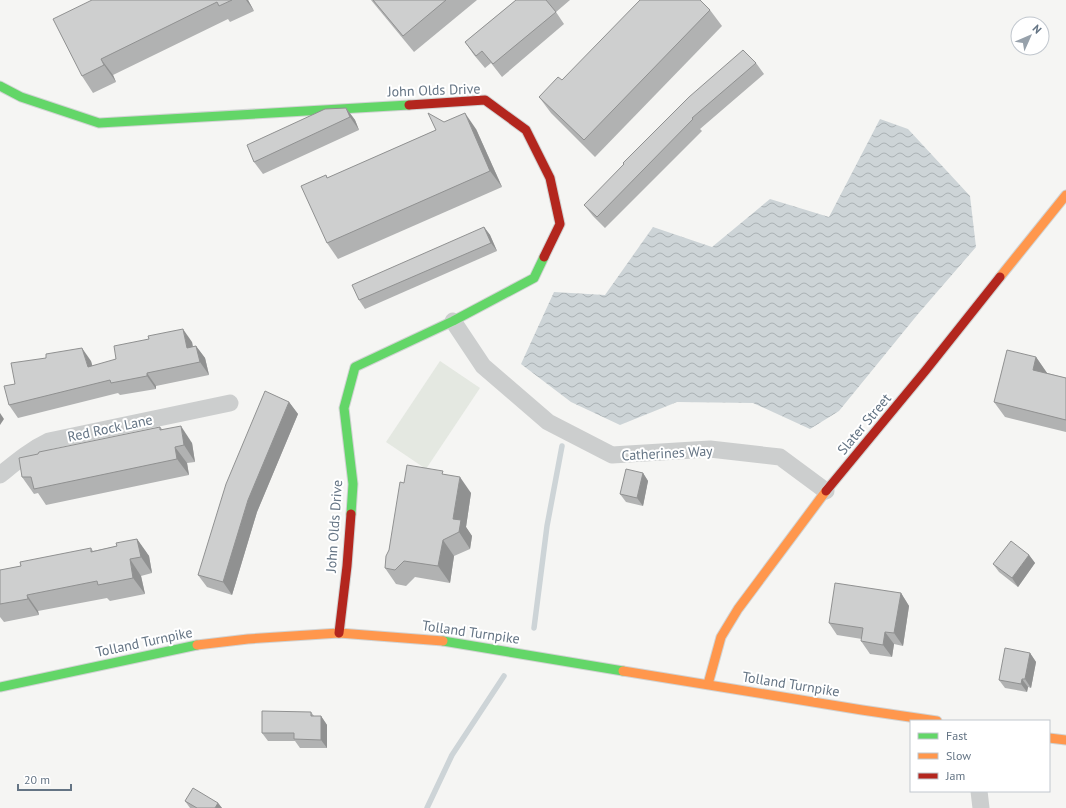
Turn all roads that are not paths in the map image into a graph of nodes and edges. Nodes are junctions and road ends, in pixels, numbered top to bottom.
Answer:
1 (0, 86) edge
2 (1066, 195) edge
3 (453, 321) junction
4 (230, 403) dead end
5 (0, 476) edge
6 (826, 491) junction
7 (339, 633) junction
8 (708, 684) junction
9 (0, 687) edge
10 (931, 720) edge
11 (1050, 738) edge
12 (1066, 740) edge
13 (979, 792) edge
14 (981, 808) edge

1 - 3 street, John Olds Drive
2 - 6 street, Slater Street
3 - 6 street, Catherines Way
3 - 7 street, John Olds Drive
4 - 5 street, Red Rock Lane
6 - 8 street, Slater Street
7 - 8 street, Tolland Turnpike
7 - 9 street, Tolland Turnpike
8 - 10 street, Tolland Turnpike
11 - 12 street
13 - 14 street

